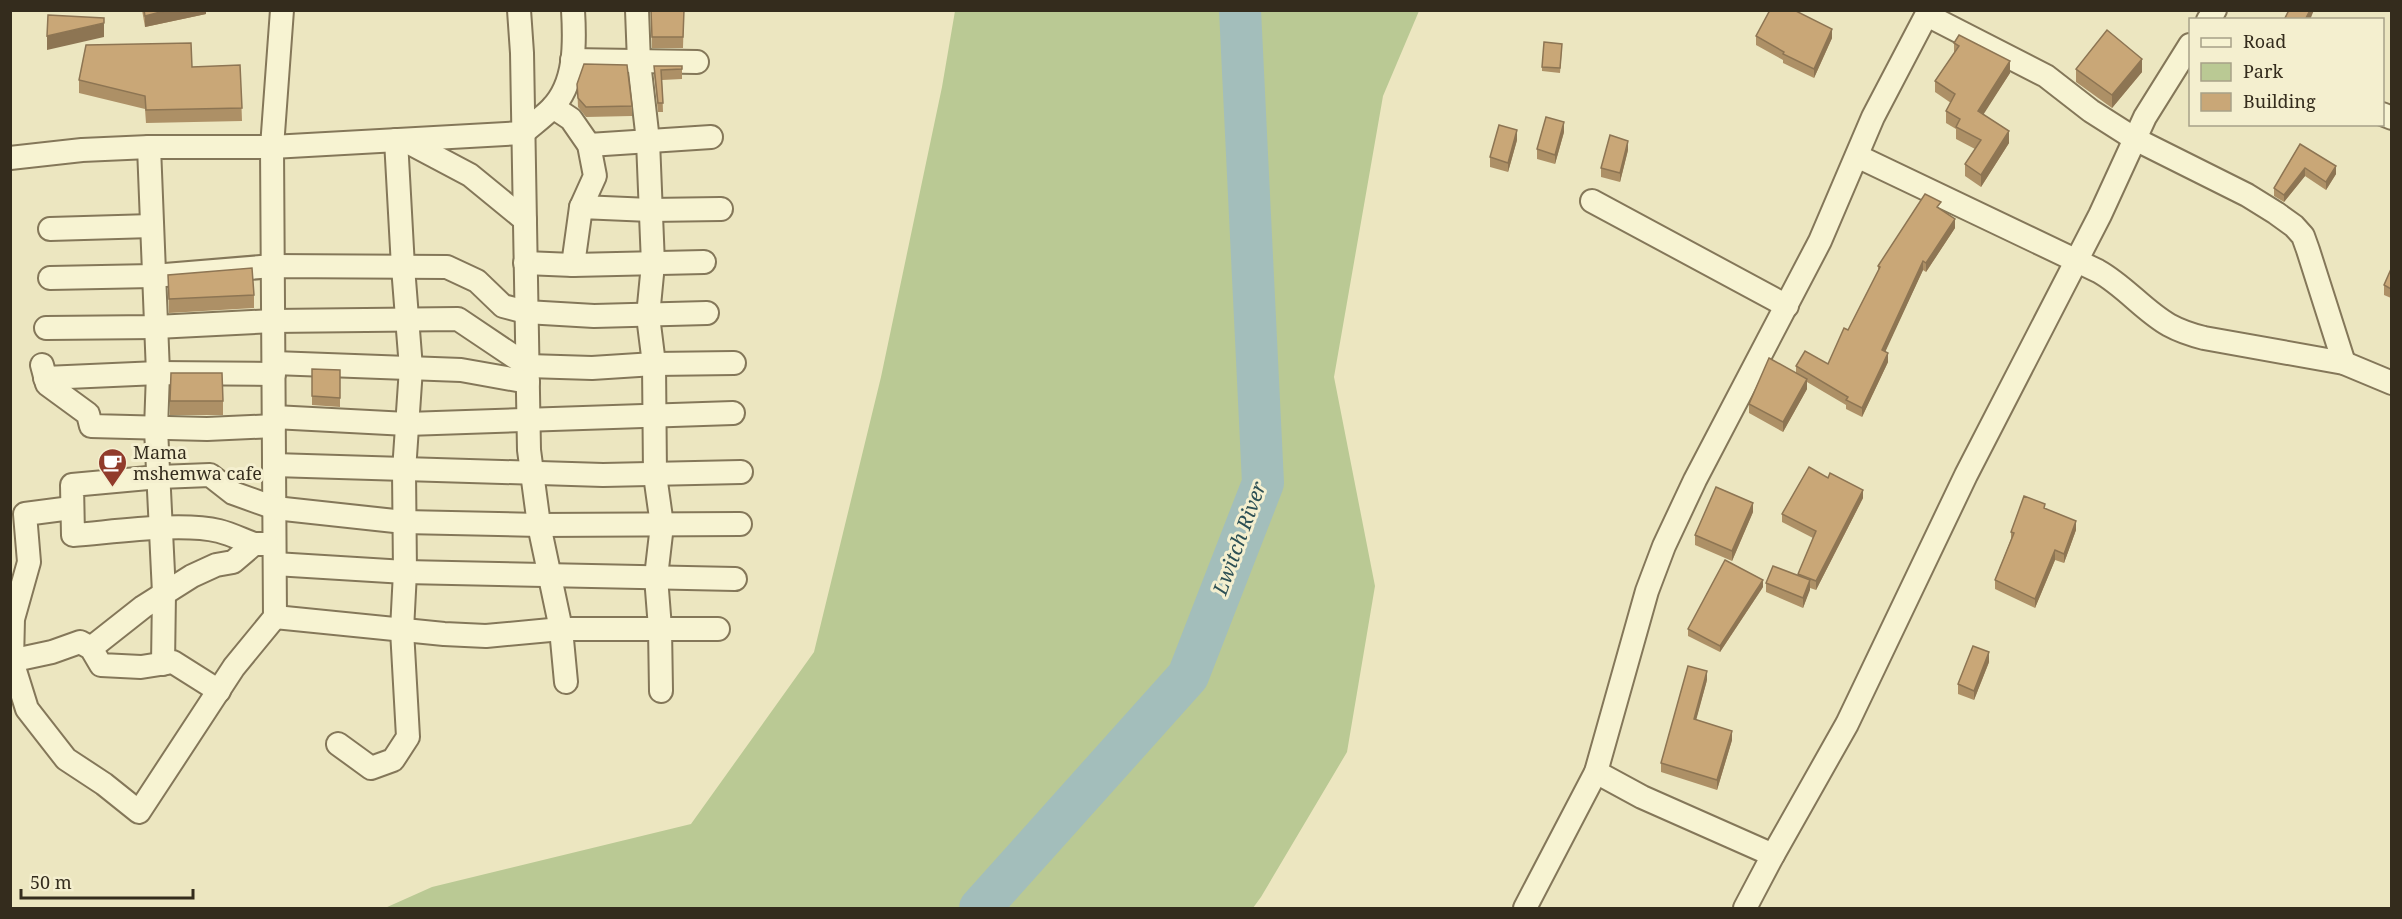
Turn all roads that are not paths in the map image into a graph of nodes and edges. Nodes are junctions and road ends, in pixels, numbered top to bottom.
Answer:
1 (282, 10) edge
2 (519, 10) edge
3 (573, 10) edge
4 (637, 10) edge
5 (1928, 13) edge
6 (2189, 47) edge
7 (572, 60) junction
8 (639, 62) junction
9 (697, 62) dead end
10 (553, 107) junction
11 (523, 133) junction
12 (711, 138) dead end
13 (400, 139) junction
14 (2135, 139) junction
15 (648, 141) junction
16 (589, 145) junction
17 (149, 147) junction
18 (272, 147) junction
19 (1857, 156) junction
20 (10, 158) edge
21 (1592, 201) dead end
22 (581, 207) junction
23 (721, 209) dead end
24 (650, 210) junction
25 (525, 220) junction
26 (152, 226) junction
27 (50, 229) dead end
28 (2077, 260) junction
29 (704, 262) dead end
30 (525, 263) junction
31 (652, 264) junction
32 (573, 265) junction
33 (273, 266) junction
34 (403, 267) junction
35 (153, 276) junction
36 (50, 278) dead end
37 (1787, 306) junction
38 (526, 312) junction
39 (707, 313) dead end
40 (648, 316) junction
41 (407, 319) junction
42 (273, 321) junction
43 (156, 327) junction
44 (46, 328) dead end
45 (734, 363) dead end
46 (2344, 363) junction
47 (654, 364) junction
48 (411, 368) junction
49 (274, 369) junction
50 (158, 373) junction
51 (528, 374) junction
52 (2391, 383) edge
53 (733, 414) dead end
54 (655, 416) junction
55 (528, 421) junction
56 (274, 422) junction
57 (407, 424) junction
58 (156, 429) junction
59 (274, 465) junction
60 (404, 471) junction
61 (741, 472) dead end
62 (531, 473) junction
63 (655, 474) junction
64 (159, 477) junction
65 (71, 508) junction
66 (275, 508) junction
67 (404, 522) junction
68 (740, 524) dead end
69 (539, 525) junction
70 (662, 525) junction
71 (161, 528) junction
72 (268, 551) junction
73 (405, 572) junction
74 (550, 575) junction
75 (656, 577) junction
76 (735, 579) dead end
77 (164, 593) junction
78 (275, 617) junction
79 (660, 628) junction
80 (561, 629) junction
81 (718, 629) dead end
82 (402, 630) junction
83 (91, 648) junction
84 (11, 661) edge
85 (163, 664) junction
86 (566, 682) dead end
87 (219, 691) junction
88 (660, 691) dead end
89 (338, 744) dead end
90 (1596, 772) junction
91 (1773, 855) junction
92 (1525, 909) edge
93 (1745, 909) edge

1 - 18 street
2 - 11 street
3 - 7 street
4 - 8 street
5 - 14 street
5 - 19 street
6 - 14 street
7 - 8 street
7 - 10 street
8 - 9 street
8 - 15 street
10 - 11 street
10 - 16 street
11 - 13 street
11 - 25 street
12 - 15 street
13 - 18 street
13 - 25 street
13 - 34 street
14 - 28 street
14 - 46 street
15 - 16 street
15 - 24 street
16 - 22 street
17 - 18 street
17 - 20 street
17 - 26 street
18 - 33 street
19 - 28 street
19 - 37 street
21 - 37 street
22 - 24 street
22 - 32 street
23 - 24 street
24 - 31 street
25 - 30 street
26 - 27 street
26 - 35 street
28 - 46 street
28 - 91 street
29 - 31 street
30 - 32 street
30 - 38 street
31 - 32 street
31 - 40 street
33 - 34 street
33 - 35 street
33 - 42 street
34 - 38 street
34 - 41 street
35 - 36 street
35 - 43 street
37 - 90 street
38 - 40 street
38 - 51 street
39 - 40 street
40 - 47 street
41 - 42 street
41 - 48 street
41 - 51 street
42 - 43 street
42 - 49 street
43 - 44 street
43 - 50 street
45 - 47 street
46 - 52 street
47 - 51 street
47 - 54 street
48 - 49 street
48 - 51 street
48 - 57 street
49 - 50 street
49 - 56 street
50 - 58 street
50 - 58 street
51 - 55 street
53 - 54 street
54 - 55 street
54 - 63 street
55 - 57 street
55 - 62 street
56 - 57 street
56 - 58 street
56 - 59 street
57 - 60 street
58 - 64 street
59 - 60 street
59 - 66 street
60 - 62 street
60 - 67 street
61 - 63 street
62 - 63 street
62 - 69 street
63 - 70 street
64 - 65 street
64 - 66 street
64 - 71 street
65 - 71 street
65 - 84 street
66 - 67 street
66 - 72 street
67 - 69 street
67 - 73 street
68 - 70 street
69 - 70 street
69 - 74 street
70 - 75 street
71 - 72 street
71 - 77 street
72 - 73 street
72 - 77 street
72 - 78 street
73 - 74 street
73 - 82 street
74 - 75 street
74 - 80 street
75 - 76 street
75 - 79 street
77 - 83 street
77 - 85 street
78 - 82 street
78 - 87 street
79 - 80 street
79 - 81 street
79 - 88 street
80 - 82 street
80 - 86 street
82 - 89 street
83 - 84 street
83 - 85 street
84 - 87 street
85 - 87 street
90 - 91 street
90 - 92 street
91 - 93 street

